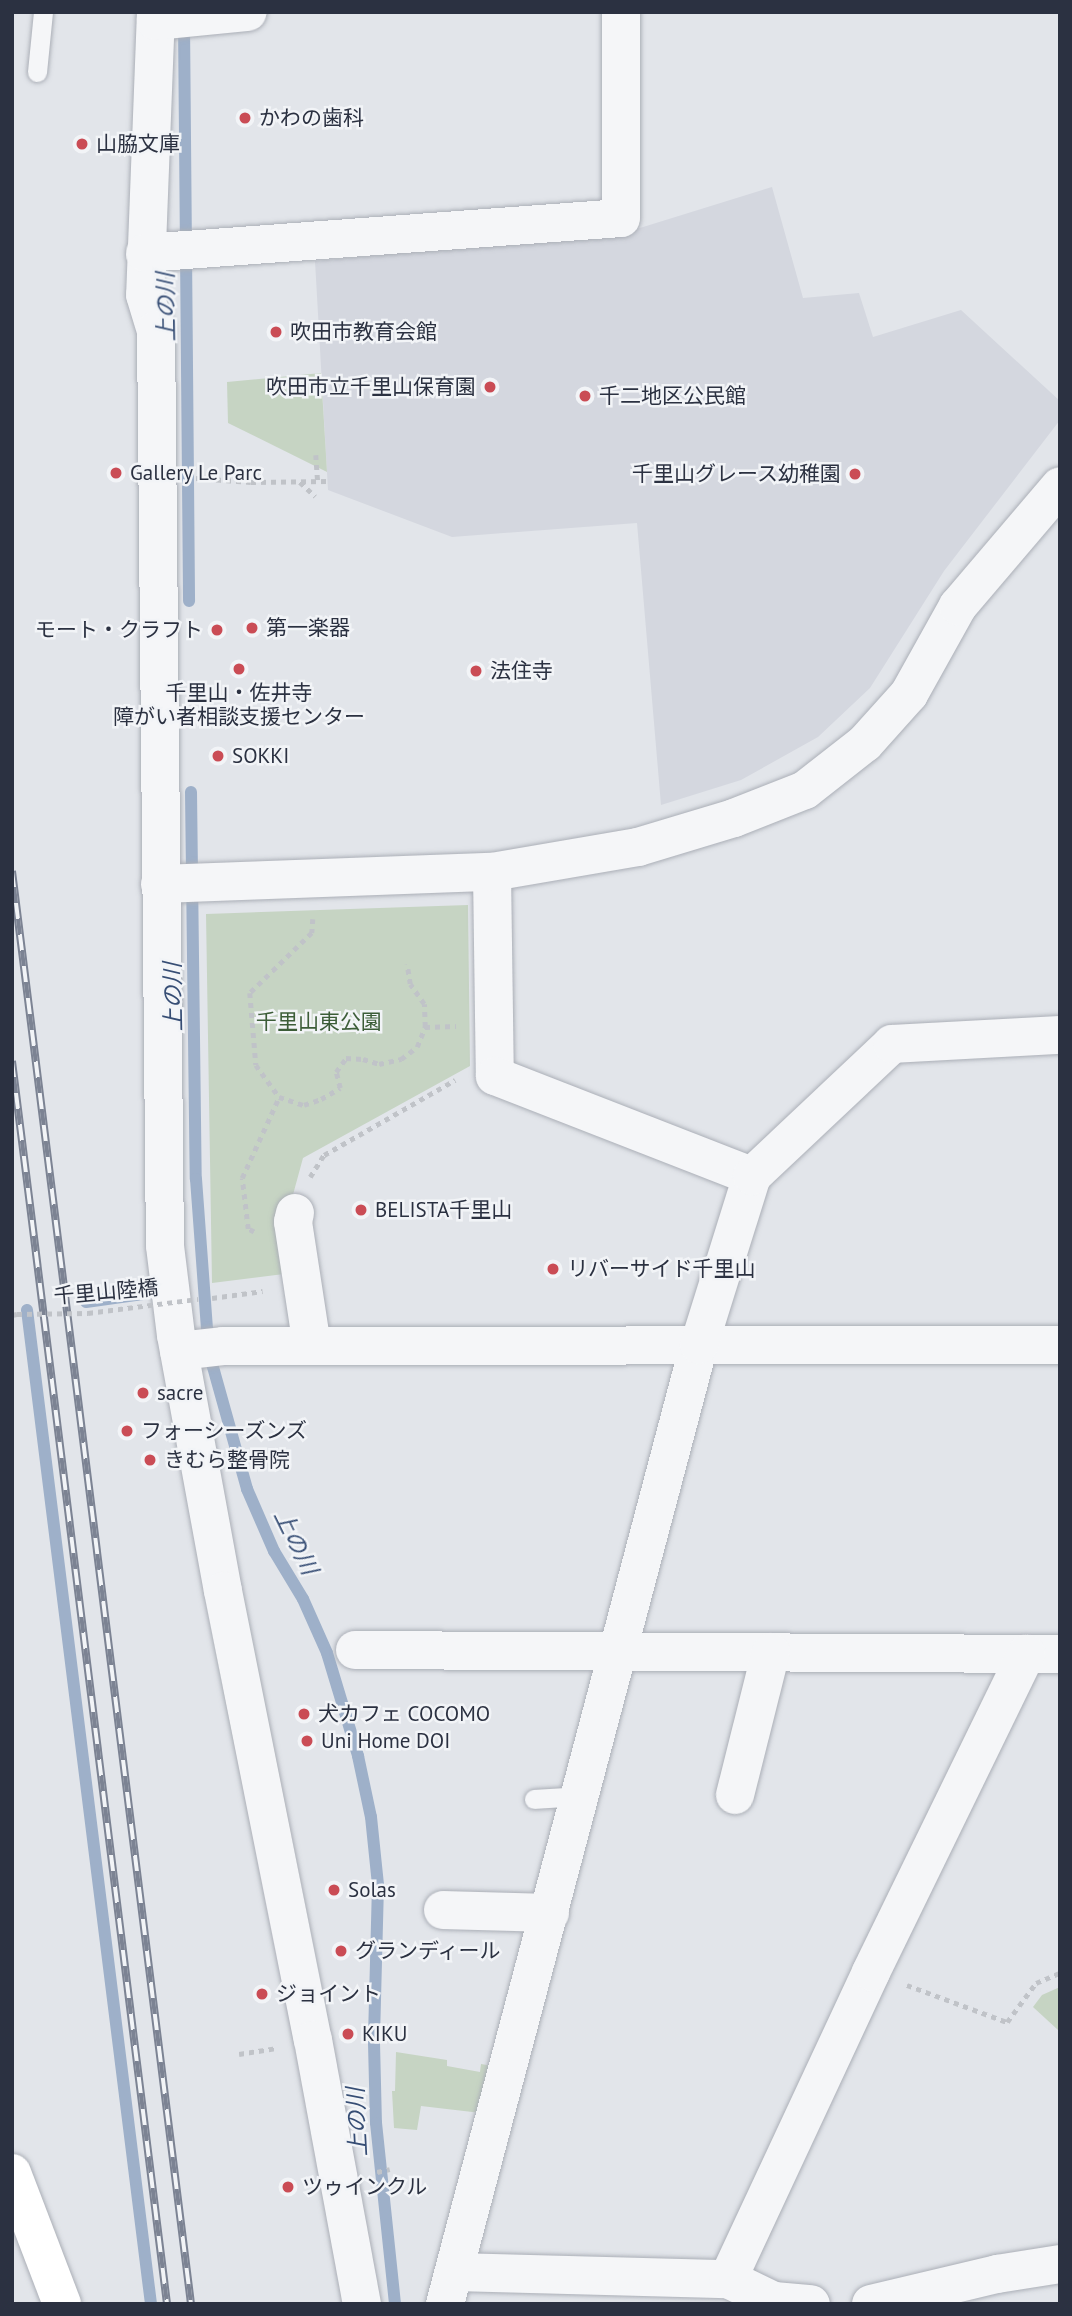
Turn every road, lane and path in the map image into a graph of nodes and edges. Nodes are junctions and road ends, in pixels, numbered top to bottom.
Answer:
1 (43, 12) edge
2 (248, 12) edge
3 (621, 12) edge
4 (170, 17) edge
5 (37, 72) dead end
6 (153, 253) junction
7 (316, 455) dead end
8 (202, 478) dead end
9 (300, 481) junction
10 (318, 481) junction
11 (328, 481) dead end
12 (1060, 486) edge
13 (315, 496) dead end
14 (492, 872) junction
15 (168, 883) junction
16 (314, 911) dead end
17 (407, 964) dead end
18 (1060, 1035) edge
19 (448, 1084) dead end
20 (279, 1097) junction
21 (752, 1176) junction
22 (296, 1231) junction
23 (249, 1293) dead end
24 (15, 1315) edge
25 (699, 1345) junction
26 (1060, 1345) edge
27 (312, 1346) junction
28 (200, 1349) junction
29 (355, 1650) dead end
30 (620, 1650) junction
31 (771, 1652) junction
32 (1043, 1654) edge
33 (735, 1795) dead end
34 (582, 1796) junction
35 (534, 1799) dead end
36 (443, 1910) dead end
37 (550, 1913) junction
38 (1060, 1973) edge
39 (930, 1994) dead end
40 (12, 2173) edge
41 (1060, 2264) edge
42 (728, 2279) junction
43 (450, 2288) edge
44 (1001, 2289) edge
45 (62, 2304) edge
46 (362, 2304) edge
47 (811, 2304) edge
48 (871, 2304) edge

1 - 5 lane
2 - 4 street
3 - 6 street
4 - 6 street
6 - 15 street
7 - 10 path
8 - 9 path
9 - 10 path
9 - 13 path
10 - 11 path
12 - 14 street
14 - 15 street
14 - 21 street
15 - 28 street
16 - 20 path
17 - 20 path
18 - 21 street
19 - 22 path
20 - 22 path
21 - 25 street
22 - 27 street
23 - 24 path, 千里山陸橋, bridge
25 - 26 street
25 - 27 street
25 - 30 street
27 - 28 street
28 - 46 street
29 - 30 street
30 - 31 street
30 - 34 street
31 - 32 street
31 - 33 street
32 - 42 street
34 - 35 lane
34 - 37 street
36 - 37 street
37 - 43 street
38 - 39 path
40 - 45 main road
41 - 44 street
42 - 43 street
42 - 47 street
44 - 48 street

